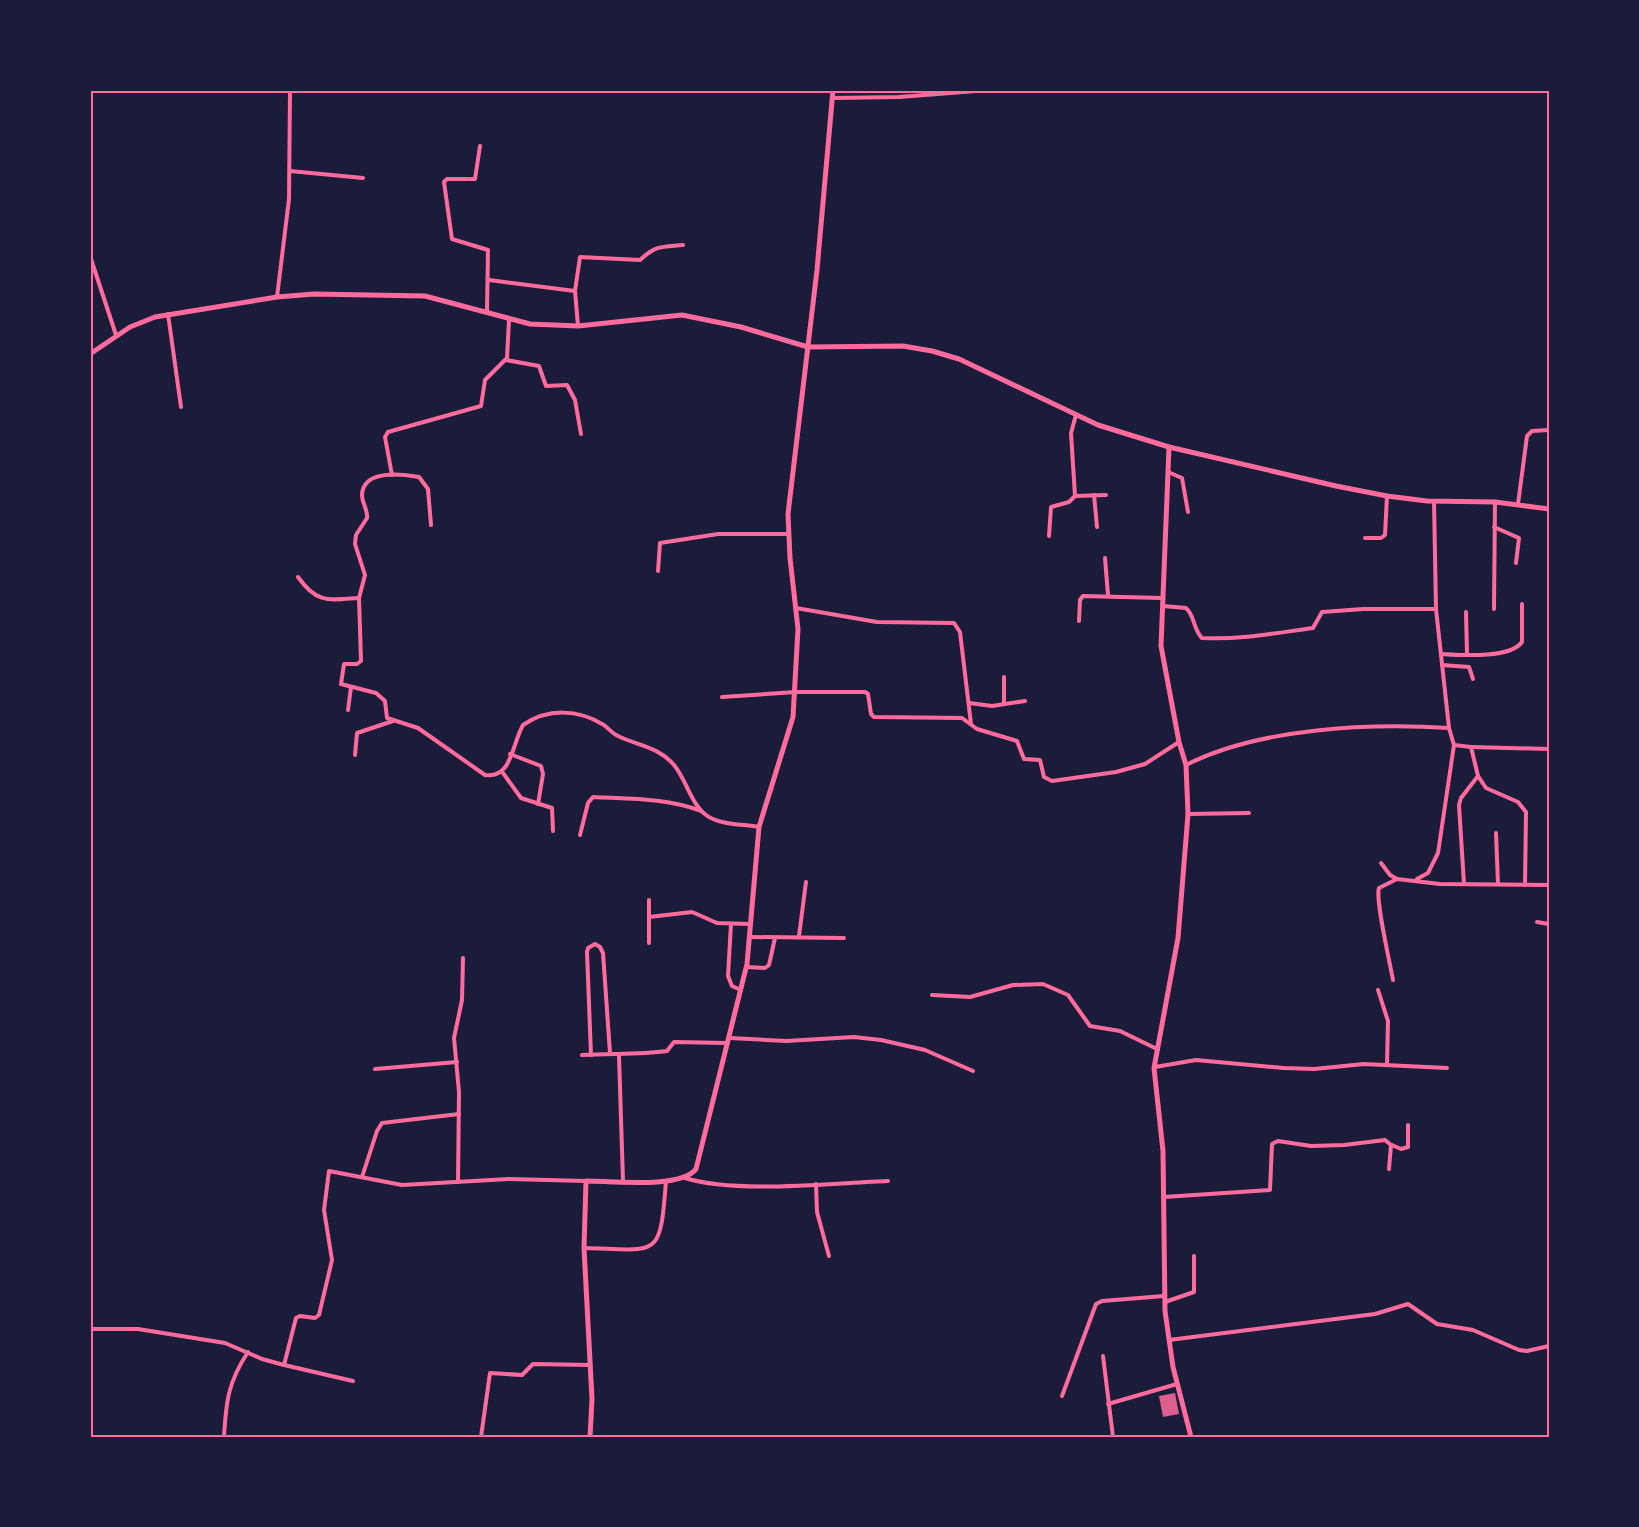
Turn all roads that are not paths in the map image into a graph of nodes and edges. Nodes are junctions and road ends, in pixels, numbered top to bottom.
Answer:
1 (290, 90) edge
2 (833, 90) edge
3 (903, 90) edge
4 (989, 90) edge
5 (904, 97) junction
6 (832, 98) junction
7 (480, 146) dead end
8 (290, 171) junction
9 (363, 178) dead end
10 (683, 245) dead end
11 (90, 256) edge
12 (489, 280) junction
13 (575, 291) junction
14 (277, 297) junction
15 (487, 312) junction
16 (168, 314) junction
17 (509, 320) junction
18 (578, 326) junction
19 (116, 335) junction
20 (808, 347) junction
21 (90, 354) edge
22 (506, 360) junction
23 (181, 407) dead end
24 (1076, 415) junction
25 (1549, 430) edge
26 (581, 434) dead end
27 (1169, 447) junction
28 (1167, 471) junction
29 (392, 475) junction
30 (1075, 495) junction
31 (1094, 495) junction
32 (1106, 495) dead end
33 (1388, 496) junction
34 (1434, 501) junction
35 (1495, 502) junction
36 (1518, 504) junction
37 (1549, 509) edge
38 (1188, 512) dead end
39 (431, 525) dead end
40 (1097, 527) dead end
41 (1494, 527) junction
42 (788, 534) junction
43 (1049, 536) dead end
44 (1365, 538) dead end
45 (1105, 558) dead end
46 (1516, 563) dead end
47 (658, 571) dead end
48 (298, 577) dead end
49 (1108, 595) junction
50 (359, 598) junction
51 (1162, 598) junction
52 (1522, 604) dead end
53 (1162, 606) junction
54 (796, 608) junction
55 (1436, 609) junction
56 (1494, 609) dead end
57 (1466, 612) dead end
58 (1078, 621) dead end
59 (1441, 654) junction
60 (1467, 655) junction
61 (1442, 666) junction
62 (1004, 677) dead end
63 (1473, 680) dead end
64 (351, 687) junction
65 (796, 692) junction
66 (722, 697) dead end
67 (1025, 701) dead end
68 (969, 703) junction
69 (1004, 704) junction
70 (348, 710) dead end
71 (393, 721) junction
72 (971, 724) junction
73 (1449, 728) junction
74 (1179, 742) junction
75 (1454, 745) junction
76 (1472, 747) junction
77 (1549, 749) edge
78 (510, 754) junction
79 (355, 755) dead end
80 (1186, 765) junction
81 (503, 773) junction
82 (1478, 776) junction
83 (538, 804) junction
84 (702, 812) junction
85 (1249, 813) dead end
86 (1188, 814) junction
87 (759, 827) junction
88 (553, 831) dead end
89 (1496, 833) dead end
90 (580, 835) dead end
91 (1381, 863) dead end
92 (1398, 879) junction
93 (1413, 880) junction
94 (806, 882) dead end
95 (1464, 884) junction
96 (1498, 884) junction
97 (1525, 885) junction
98 (1549, 885) edge
99 (649, 900) dead end
100 (649, 917) junction
101 (1537, 922) dead end
102 (731, 924) junction
103 (752, 924) junction
104 (1549, 924) edge
105 (799, 936) junction
106 (751, 937) junction
107 (775, 938) junction
108 (844, 938) dead end
109 (649, 943) dead end
110 (463, 958) dead end
111 (747, 967) junction
112 (1393, 980) dead end
113 (741, 990) junction
114 (1378, 990) dead end
115 (932, 995) dead end
116 (729, 1040) junction
117 (1157, 1049) junction
118 (610, 1053) junction
119 (582, 1055) dead end
120 (591, 1055) junction
121 (619, 1056) junction
122 (457, 1062) junction
123 (1387, 1065) junction
124 (1154, 1068) junction
125 (1447, 1068) dead end
126 (375, 1069) dead end
127 (973, 1071) dead end
128 (459, 1114) junction
129 (1408, 1125) dead end
130 (1391, 1145) junction
131 (1389, 1169) dead end
132 (362, 1177) junction
133 (685, 1178) junction
134 (586, 1181) junction
135 (623, 1181) junction
136 (666, 1181) junction
137 (888, 1181) dead end
138 (458, 1182) junction
139 (816, 1184) junction
140 (1164, 1197) junction
141 (584, 1248) junction
142 (829, 1256) dead end
143 (1194, 1256) dead end
144 (1165, 1299) junction
145 (90, 1329) edge
146 (1169, 1340) junction
147 (1549, 1346) edge
148 (248, 1352) junction
149 (1103, 1356) dead end
150 (284, 1365) junction
151 (591, 1365) junction
152 (353, 1381) dead end
153 (1177, 1384) junction
154 (1062, 1396) dead end
155 (1108, 1404) junction
156 (224, 1437) edge
157 (481, 1437) edge
158 (590, 1437) edge
159 (1113, 1437) edge
160 (1191, 1437) edge

1 - 8 street
2 - 6 street
3 - 5 street
4 - 5 street
5 - 6 street
6 - 20 street
7 - 12 street
8 - 9 street
8 - 14 street
10 - 13 street
11 - 19 street
12 - 13 street
12 - 15 street
13 - 18 street
14 - 15 street
14 - 16 street
15 - 17 street
16 - 19 street
16 - 23 street
17 - 18 street
17 - 22 street
18 - 20 street
19 - 21 street
20 - 24 street
20 - 42 street
22 - 26 street
22 - 29 street
24 - 27 street
24 - 30 street
25 - 36 street
27 - 28 street
27 - 33 street
28 - 38 street
28 - 51 street
29 - 39 street
29 - 50 street
30 - 31 street
30 - 43 street
31 - 32 street
31 - 40 street
33 - 34 street
33 - 44 street
34 - 35 street
34 - 55 street
35 - 36 street
35 - 41 street
36 - 37 street
41 - 46 street
41 - 56 street
42 - 47 street
42 - 54 street
45 - 49 street
48 - 50 street
49 - 51 street
49 - 58 street
50 - 64 street
51 - 53 street
52 - 60 street
53 - 55 street
53 - 74 street
54 - 65 street
54 - 68 street
55 - 59 street
57 - 60 street
59 - 60 street
59 - 61 street
61 - 63 street
61 - 73 street
62 - 69 street
64 - 70 street
64 - 71 street
65 - 66 street
65 - 72 street
65 - 87 street
67 - 69 street
68 - 69 street
68 - 72 street
71 - 79 street
71 - 81 street
72 - 74 street
73 - 75 street
73 - 80 street
74 - 80 street
75 - 76 street
75 - 93 street
76 - 77 street
76 - 82 street
78 - 81 street
78 - 83 street
78 - 84 street
80 - 86 street
81 - 83 street
82 - 95 street
82 - 97 street
83 - 88 street
84 - 87 street
84 - 90 street
85 - 86 street
86 - 117 street
87 - 103 street
89 - 96 street
91 - 92 street
92 - 93 street
92 - 112 street
93 - 95 street
94 - 105 street
95 - 96 street
96 - 97 street
97 - 98 street
99 - 100 street
100 - 102 street
100 - 109 street
101 - 104 street
102 - 103 street
102 - 113 street
103 - 106 street
105 - 107 street
105 - 108 street
106 - 107 street
106 - 111 street
107 - 111 street
110 - 122 street
111 - 113 street
113 - 116 street
114 - 123 street
115 - 117 street
116 - 121 street
116 - 127 street
116 - 133 street
117 - 124 street
118 - 120 street
118 - 120 street
118 - 121 street
119 - 120 street
121 - 135 street
122 - 126 street
122 - 128 street
123 - 124 street
123 - 125 street
124 - 140 street
128 - 132 street
128 - 138 street
129 - 130 street
130 - 131 street
130 - 140 street
132 - 138 street
132 - 150 street
133 - 136 street
133 - 139 street
134 - 135 street
134 - 138 street
134 - 141 street
135 - 136 street
136 - 141 street
137 - 139 street
139 - 142 street
140 - 144 street
141 - 151 street
143 - 144 street
144 - 146 street
144 - 154 street
145 - 148 street
146 - 147 street
146 - 153 street
148 - 150 street
148 - 156 street
149 - 155 street
150 - 152 street
151 - 157 street
151 - 158 street
153 - 155 street
153 - 160 street
155 - 159 street

